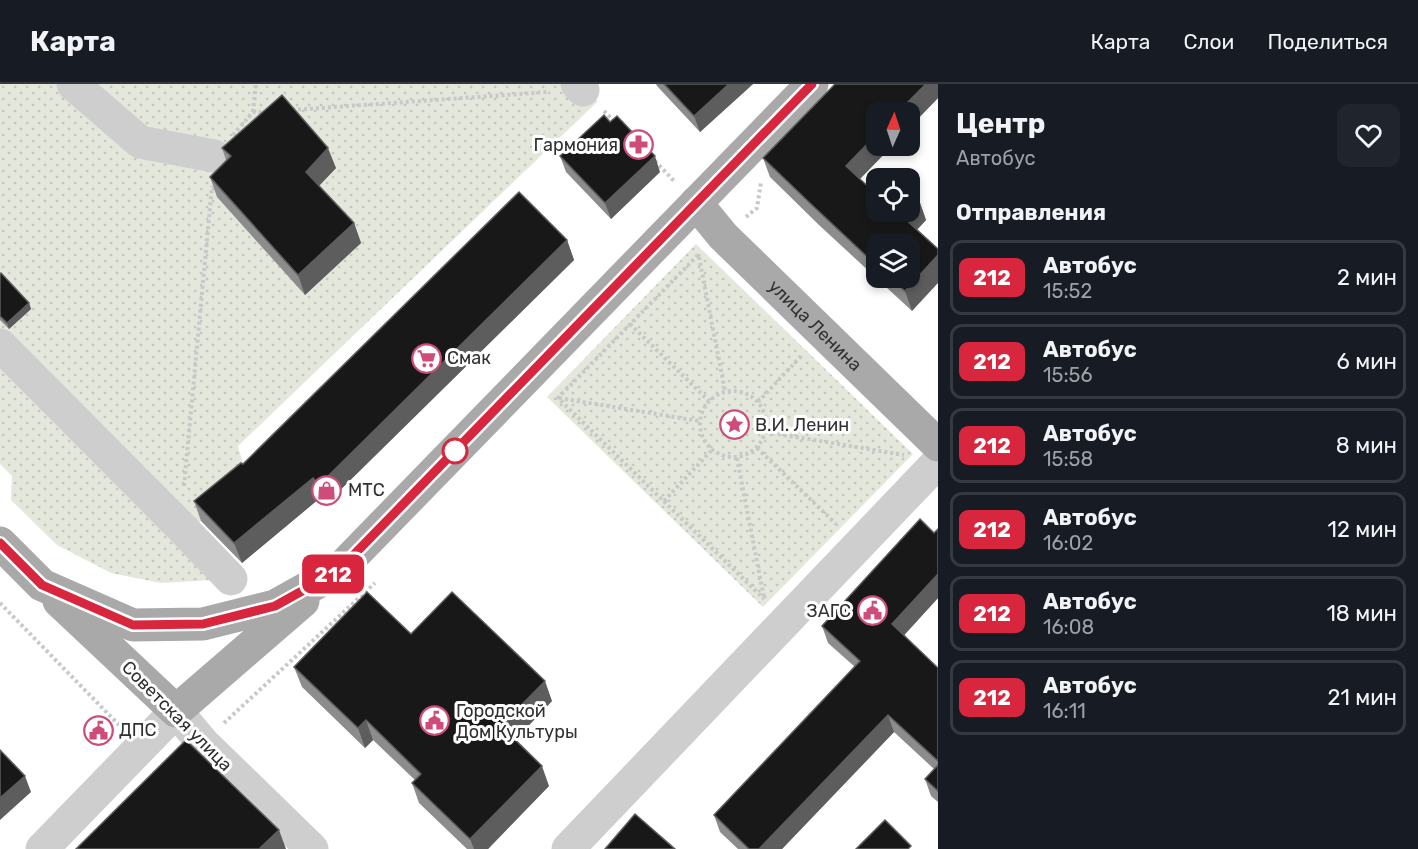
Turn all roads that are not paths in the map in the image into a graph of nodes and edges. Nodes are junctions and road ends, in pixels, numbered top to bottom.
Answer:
1 (73, 84) edge
2 (812, 84) edge
3 (214, 156) road end
4 (696, 202) junction
5 (0, 345) edge
6 (938, 445) edge
7 (938, 462) edge
8 (0, 543) edge
9 (338, 571) junction
10 (231, 579) dead end
11 (42, 585) junction
12 (176, 711) junction
13 (42, 849) edge
14 (312, 849) edge
15 (568, 849) edge

1 - 3 street
2 - 4 main road
4 - 6 main road, улица Ленина
4 - 9 main road
5 - 10 street
7 - 15 street
8 - 11 main road, Советская улица
9 - 11 main road, Советская улица
9 - 12 main road
11 - 12 main road, Советская улица
12 - 13 street
12 - 14 street, Советская улица

